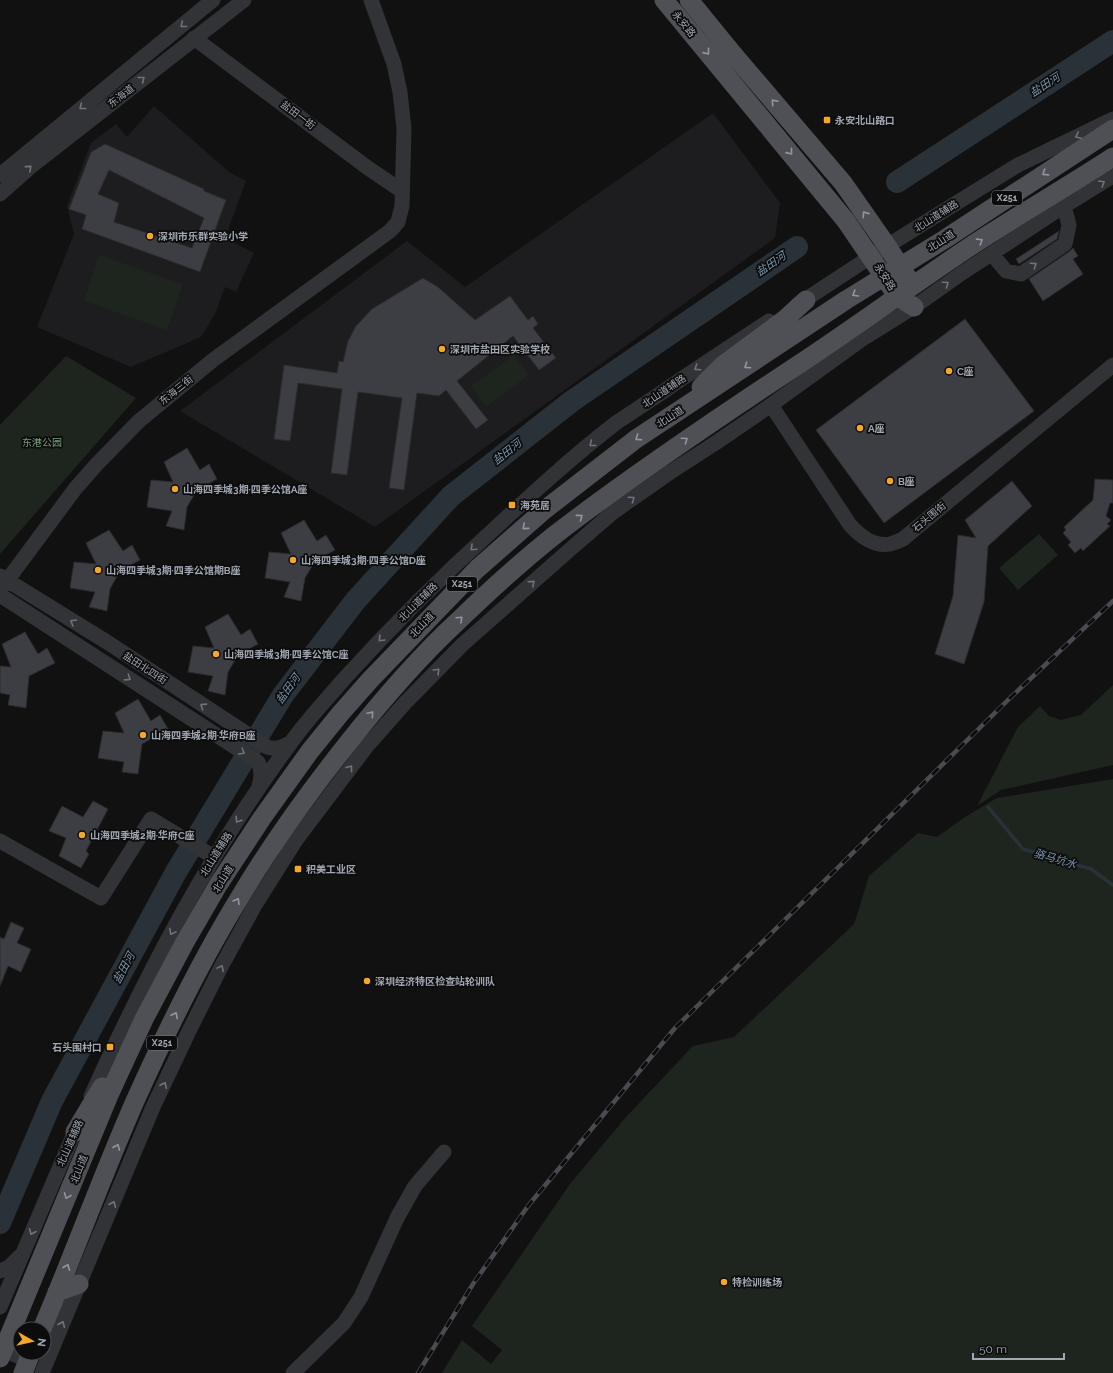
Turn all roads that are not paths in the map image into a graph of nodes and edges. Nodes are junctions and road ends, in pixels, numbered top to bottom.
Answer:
1 (213, 0) edge
2 (244, 0) edge
3 (371, 0) edge
4 (664, 0) edge
5 (689, 0) edge
6 (194, 38) junction
7 (1113, 119) edge
8 (1113, 129) edge
9 (1113, 157) edge
10 (1105, 172) edge
11 (0, 175) edge
12 (402, 191) junction
13 (0, 194) edge
14 (1064, 206) junction
15 (887, 246) junction
16 (992, 254) junction
17 (872, 257) junction
18 (901, 267) junction
19 (884, 277) junction
20 (905, 291) junction
21 (806, 300) junction
22 (914, 307) junction
23 (1113, 365) edge
24 (771, 405) junction
25 (678, 412) junction
26 (607, 507) junction
27 (2, 583) edge
28 (0, 595) edge
29 (291, 742) junction
30 (321, 778) junction
31 (259, 787) junction
32 (326, 799) junction
33 (0, 841) edge
34 (209, 854) junction
35 (144, 1019) junction
36 (75, 1132) junction
37 (444, 1152) dead end
38 (23, 1252) junction
39 (0, 1271) edge
40 (79, 1284) junction
41 (57, 1292) junction
42 (0, 1306) edge
43 (25, 1321) edge
44 (45, 1321) edge
45 (42, 1373) edge
46 (292, 1373) edge

1 -> 11 street, 东海道
2 - 6 street, 东海道
3 - 12 street
4 -> 17 main road, 永安路
15 -> 5 main road, 永安路
6 - 12 street, 盐田一街
13 -> 6 street, 东海道
7 -> 15 street, 北山道辅路
8 -> 18 main road, 北山道 / X251
9 - 10 main road, X251
14 -> 10 street
20 -> 10 main road, X251
12 - 27 street, 东海三街
14 - 16 street
16 -> 14 street
15 - 17 street, 北山道辅路
15 - 18 main road, 永安路
22 -> 16 street
17 - 19 main road, 永安路
17 - 21 street, 北山道辅路
18 - 19 main road, 北山道 / X251
18 - 20 main road, 永安路
19 - 20 main road, 永安路
19 -> 25 main road, 北山道 / X251
20 - 22 main road, 永安路
26 -> 20 main road, X251
21 - 25 main road
21 -> 29 street, 北山道辅路
22 - 24 street
23 - 24 street, 石头围街
26 -> 24 street
25 -> 35 main road, 北山道 / X251
30 -> 26 main road, X251
32 -> 26 street
29 -> 27 street, 盐田北四街
28 -> 31 street, 盐田北四街
29 - 31 street, 北山道辅路
30 - 32 street
41 -> 30 main road, X251
31 -> 34 street, 北山道辅路
40 -> 32 street
33 - 34 street
34 -> 36 street, 北山道辅路
35 - 36 main road
35 -> 43 main road, 北山道 / X251
36 -> 38 street, 北山道辅路
37 - 46 street
38 - 39 street
38 - 42 street, 北山道辅路
40 - 41 main road
45 -> 40 street
41 - 44 main road, X251

